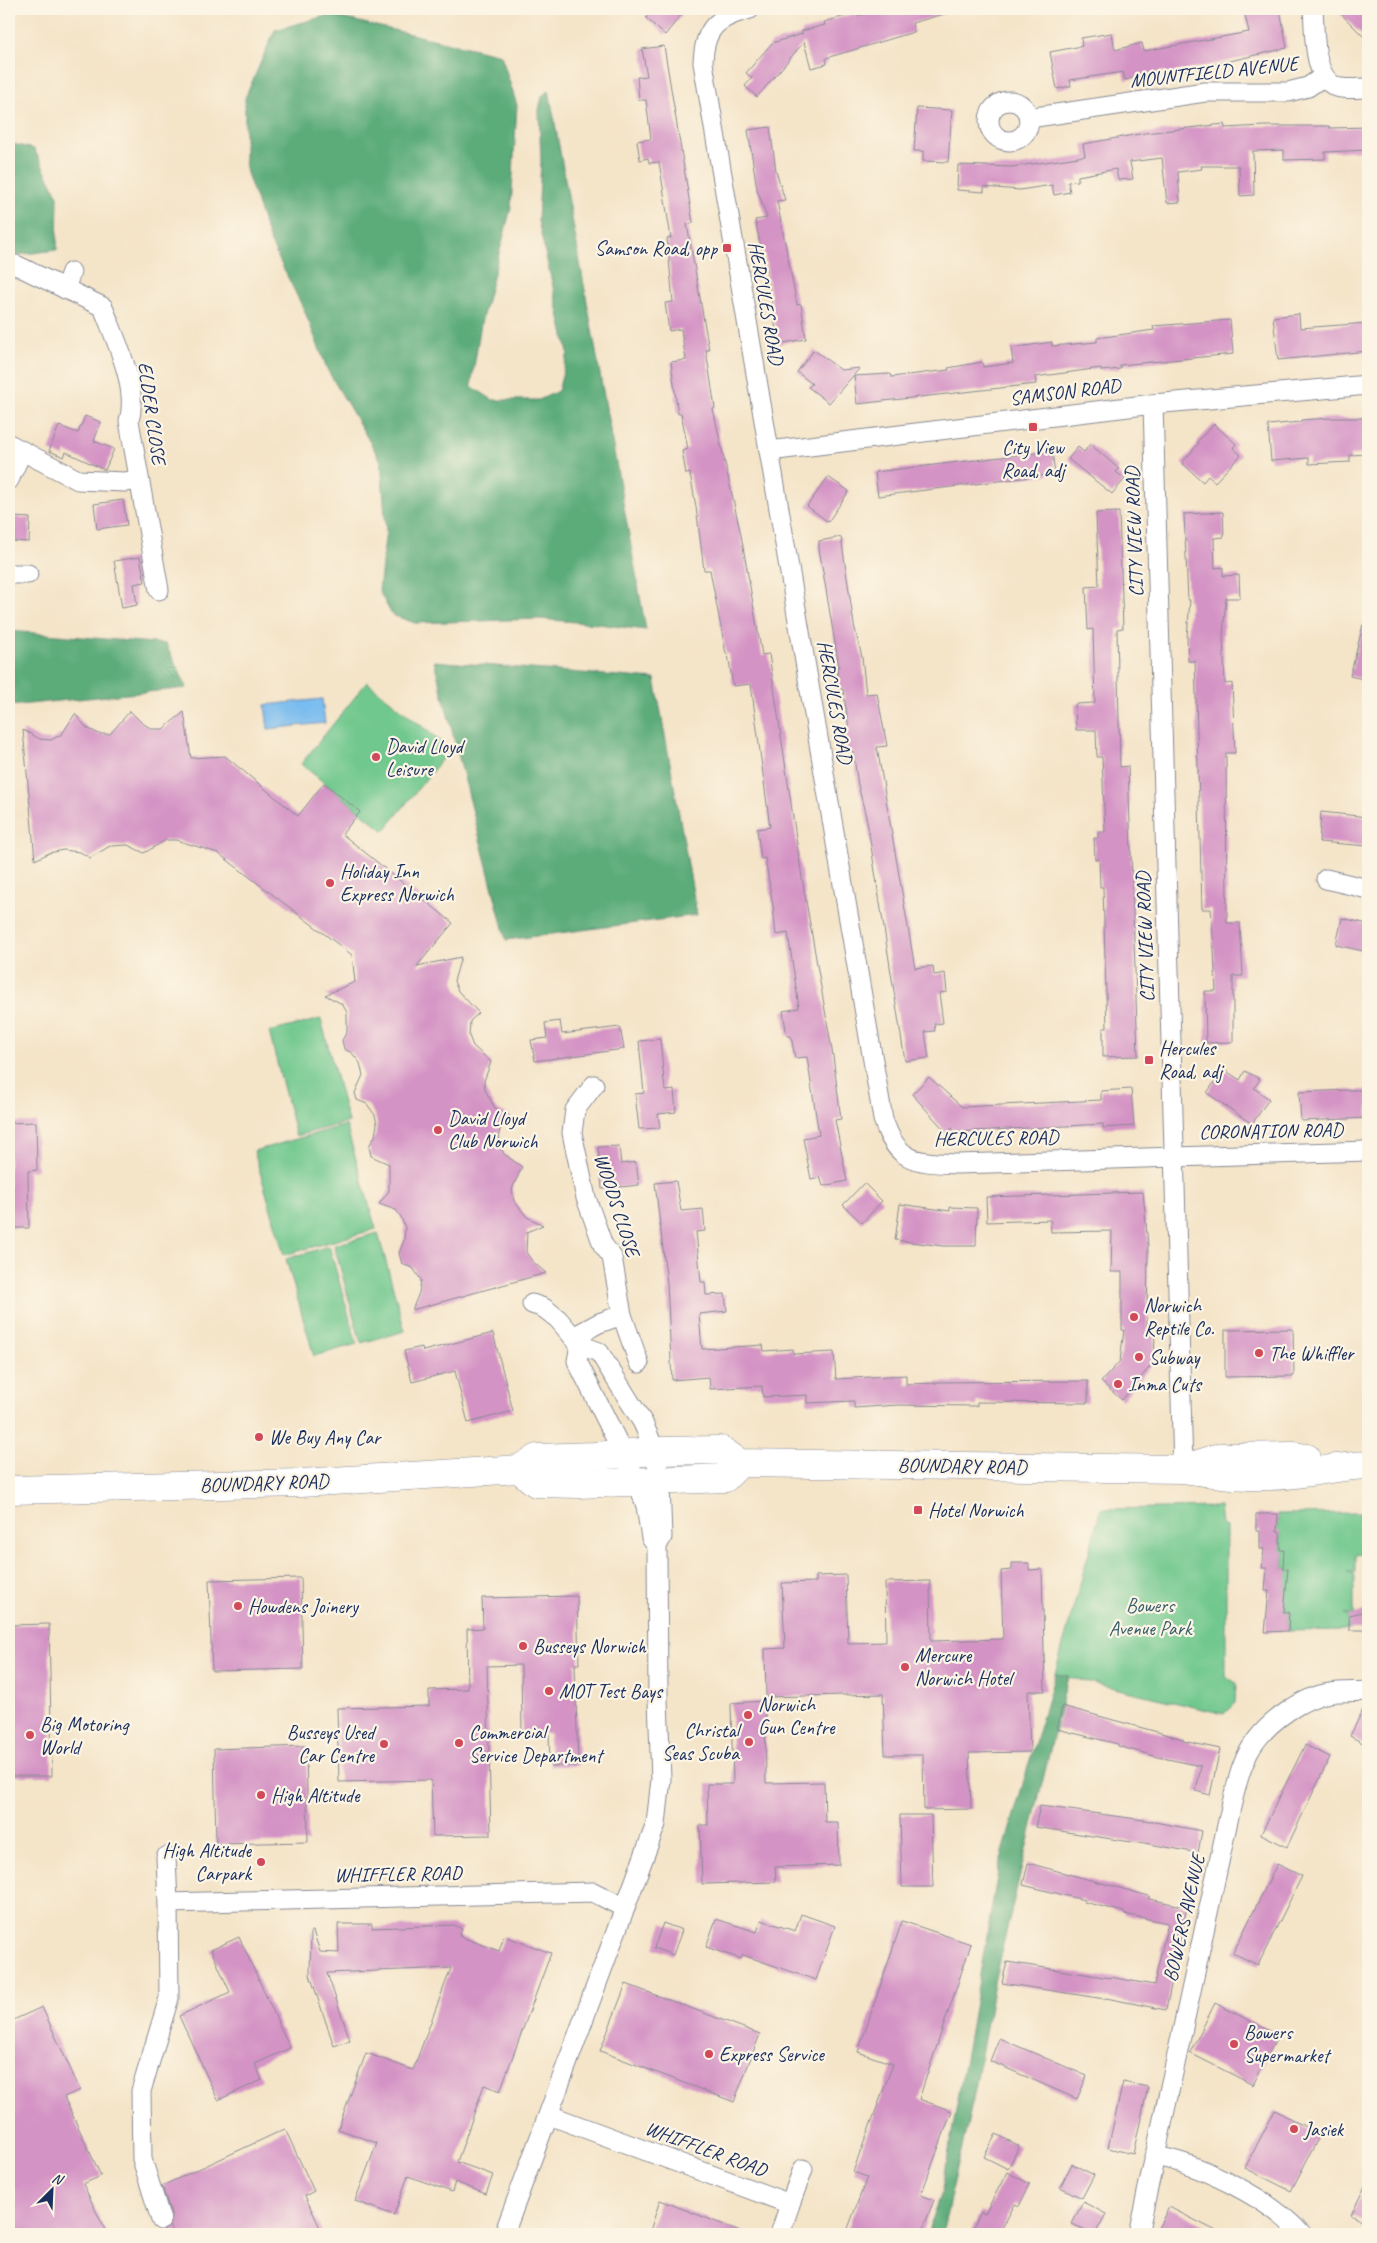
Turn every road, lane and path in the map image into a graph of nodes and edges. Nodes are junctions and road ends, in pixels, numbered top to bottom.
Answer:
1 (750, 9) edge
2 (1314, 9) edge
3 (1324, 76) junction
4 (1368, 88) edge
5 (1029, 118) dead end
6 (16, 265) dead end
7 (1368, 385) edge
8 (1153, 404) junction
9 (15, 448) edge
10 (769, 451) junction
11 (9, 480) edge
12 (139, 480) junction
13 (9, 574) edge
14 (28, 574) dead end
15 (160, 590) dead end
16 (1326, 879) dead end
17 (1368, 888) edge
18 (594, 1085) dead end
19 (1368, 1151) edge
20 (1174, 1156) junction
21 (532, 1304) dead end
22 (622, 1315) junction
23 (577, 1341) junction
24 (639, 1363) dead end
25 (654, 1451) junction
26 (622, 1454) junction
27 (740, 1464) junction
28 (1357, 1465) edge
29 (1183, 1469) junction
30 (519, 1470) junction
31 (649, 1483) junction
32 (9, 1490) edge
33 (1368, 1691) edge
34 (166, 1857) dead end
35 (168, 1903) junction
36 (625, 1908) junction
37 (549, 2115) junction
38 (1154, 2156) junction
39 (802, 2169) dead end
40 (790, 2204) junction
41 (161, 2220) dead end
42 (504, 2234) edge
43 (780, 2234) edge
44 (1138, 2234) edge
45 (1301, 2234) edge

1 - 10 street, HERCULES ROAD
2 - 3 street
3 - 4 street, MOUNTFIELD AVENUE
3 - 5 street, MOUNTFIELD AVENUE
6 - 12 street, ELDER CLOSE
7 - 8 street, SAMSON ROAD
8 - 10 street, SAMSON ROAD
8 - 20 street, CITY VIEW ROAD
9 - 11 street
9 - 12 street
10 - 20 street, HERCULES ROAD
12 - 15 street, ELDER CLOSE
13 - 14 street
16 - 17 street
18 - 22 street, WOODS CLOSE
19 - 20 street, CORONATION ROAD
20 - 29 street, CITY VIEW ROAD
21 - 23 street
22 - 23 street
22 - 24 street, WOODS CLOSE
23 - 25 street
23 - 26 street
25 - 26 highway, BOUNDARY ROAD
25 - 27 highway, BOUNDARY ROAD
25 - 31 street
26 - 30 highway, BOUNDARY ROAD
26 - 31 street
27 - 29 highway, BOUNDARY ROAD
27 - 31 highway
28 - 29 highway, BOUNDARY ROAD
30 - 31 highway
30 - 32 highway, BOUNDARY ROAD
31 - 36 street
33 - 38 street, BOWERS AVENUE
34 - 35 street
35 - 36 street, WHIFFLER ROAD
35 - 41 street
36 - 37 street
37 - 40 street, WHIFFLER ROAD
37 - 42 street
38 - 44 street, BOWERS AVENUE
38 - 45 street
39 - 40 street
40 - 43 street

